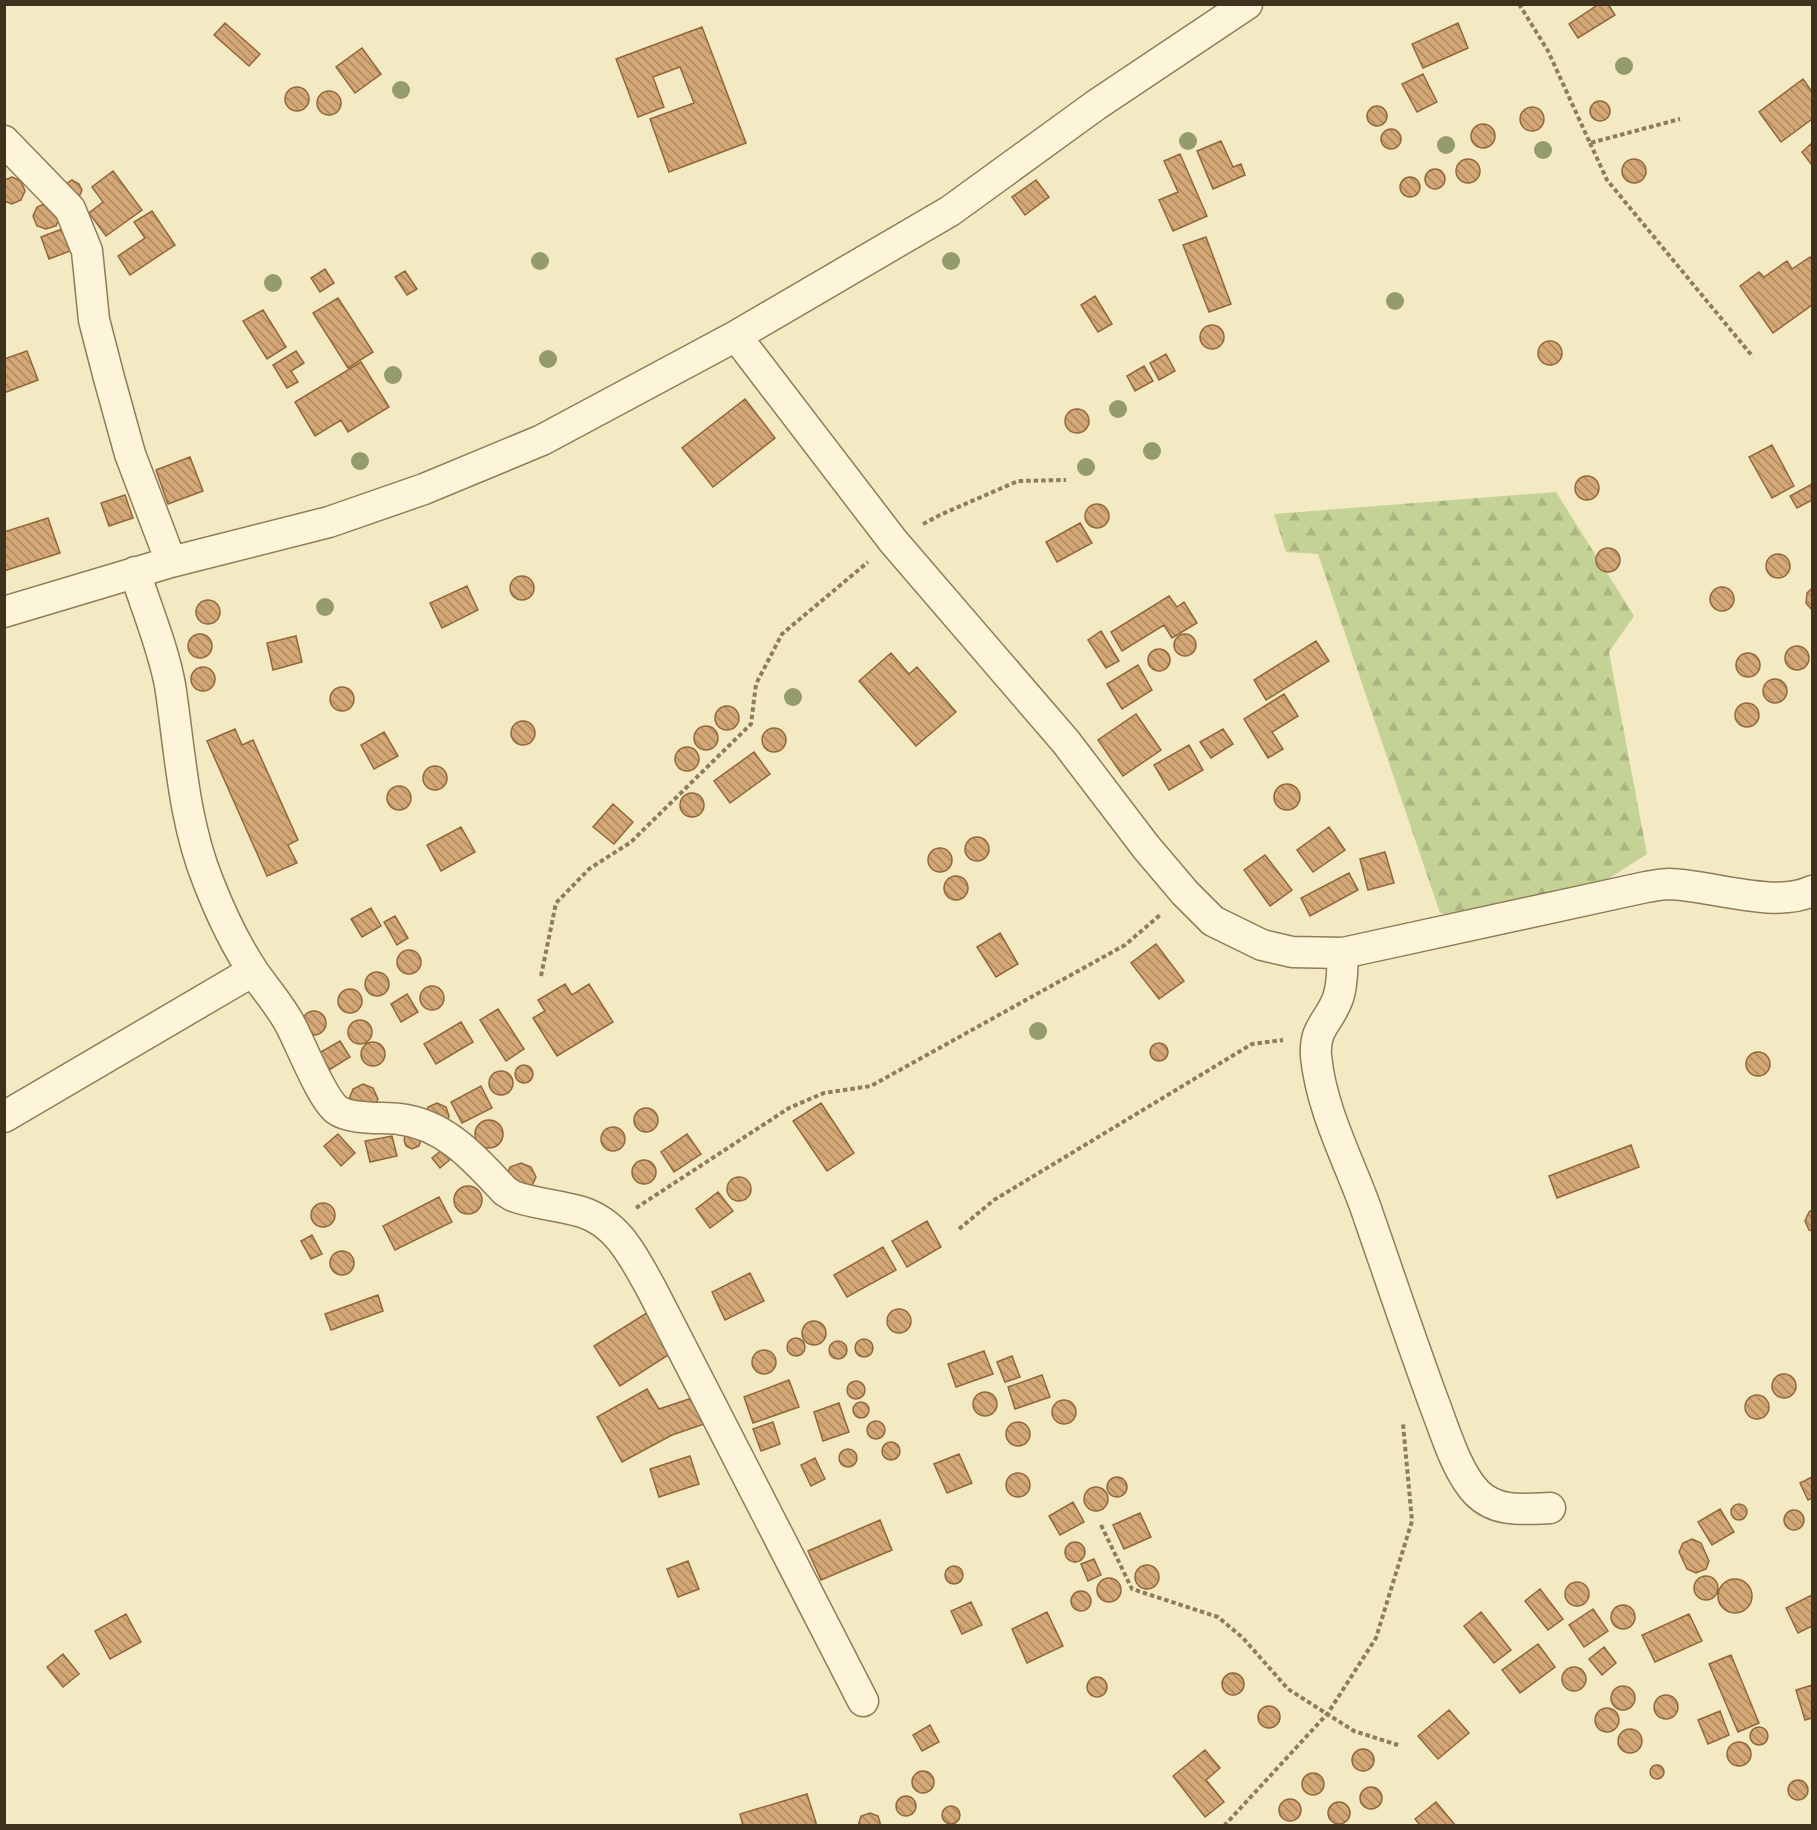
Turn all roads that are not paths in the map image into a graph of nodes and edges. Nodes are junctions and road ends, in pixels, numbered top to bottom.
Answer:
1 (1247, 4) edge
2 (4, 141) edge
3 (736, 336) junction
4 (171, 562) junction
5 (135, 572) junction
6 (4, 612) edge
7 (1812, 891) edge
8 (1343, 953) junction
9 (254, 971) junction
10 (4, 1117) edge
11 (1550, 1508) dead end
12 (863, 1701) dead end

1 - 3 street
2 - 4 street
3 - 4 street
3 - 8 street
4 - 5 street
5 - 6 street
5 - 9 street
7 - 8 street
8 - 11 street
9 - 10 street
9 - 12 street

